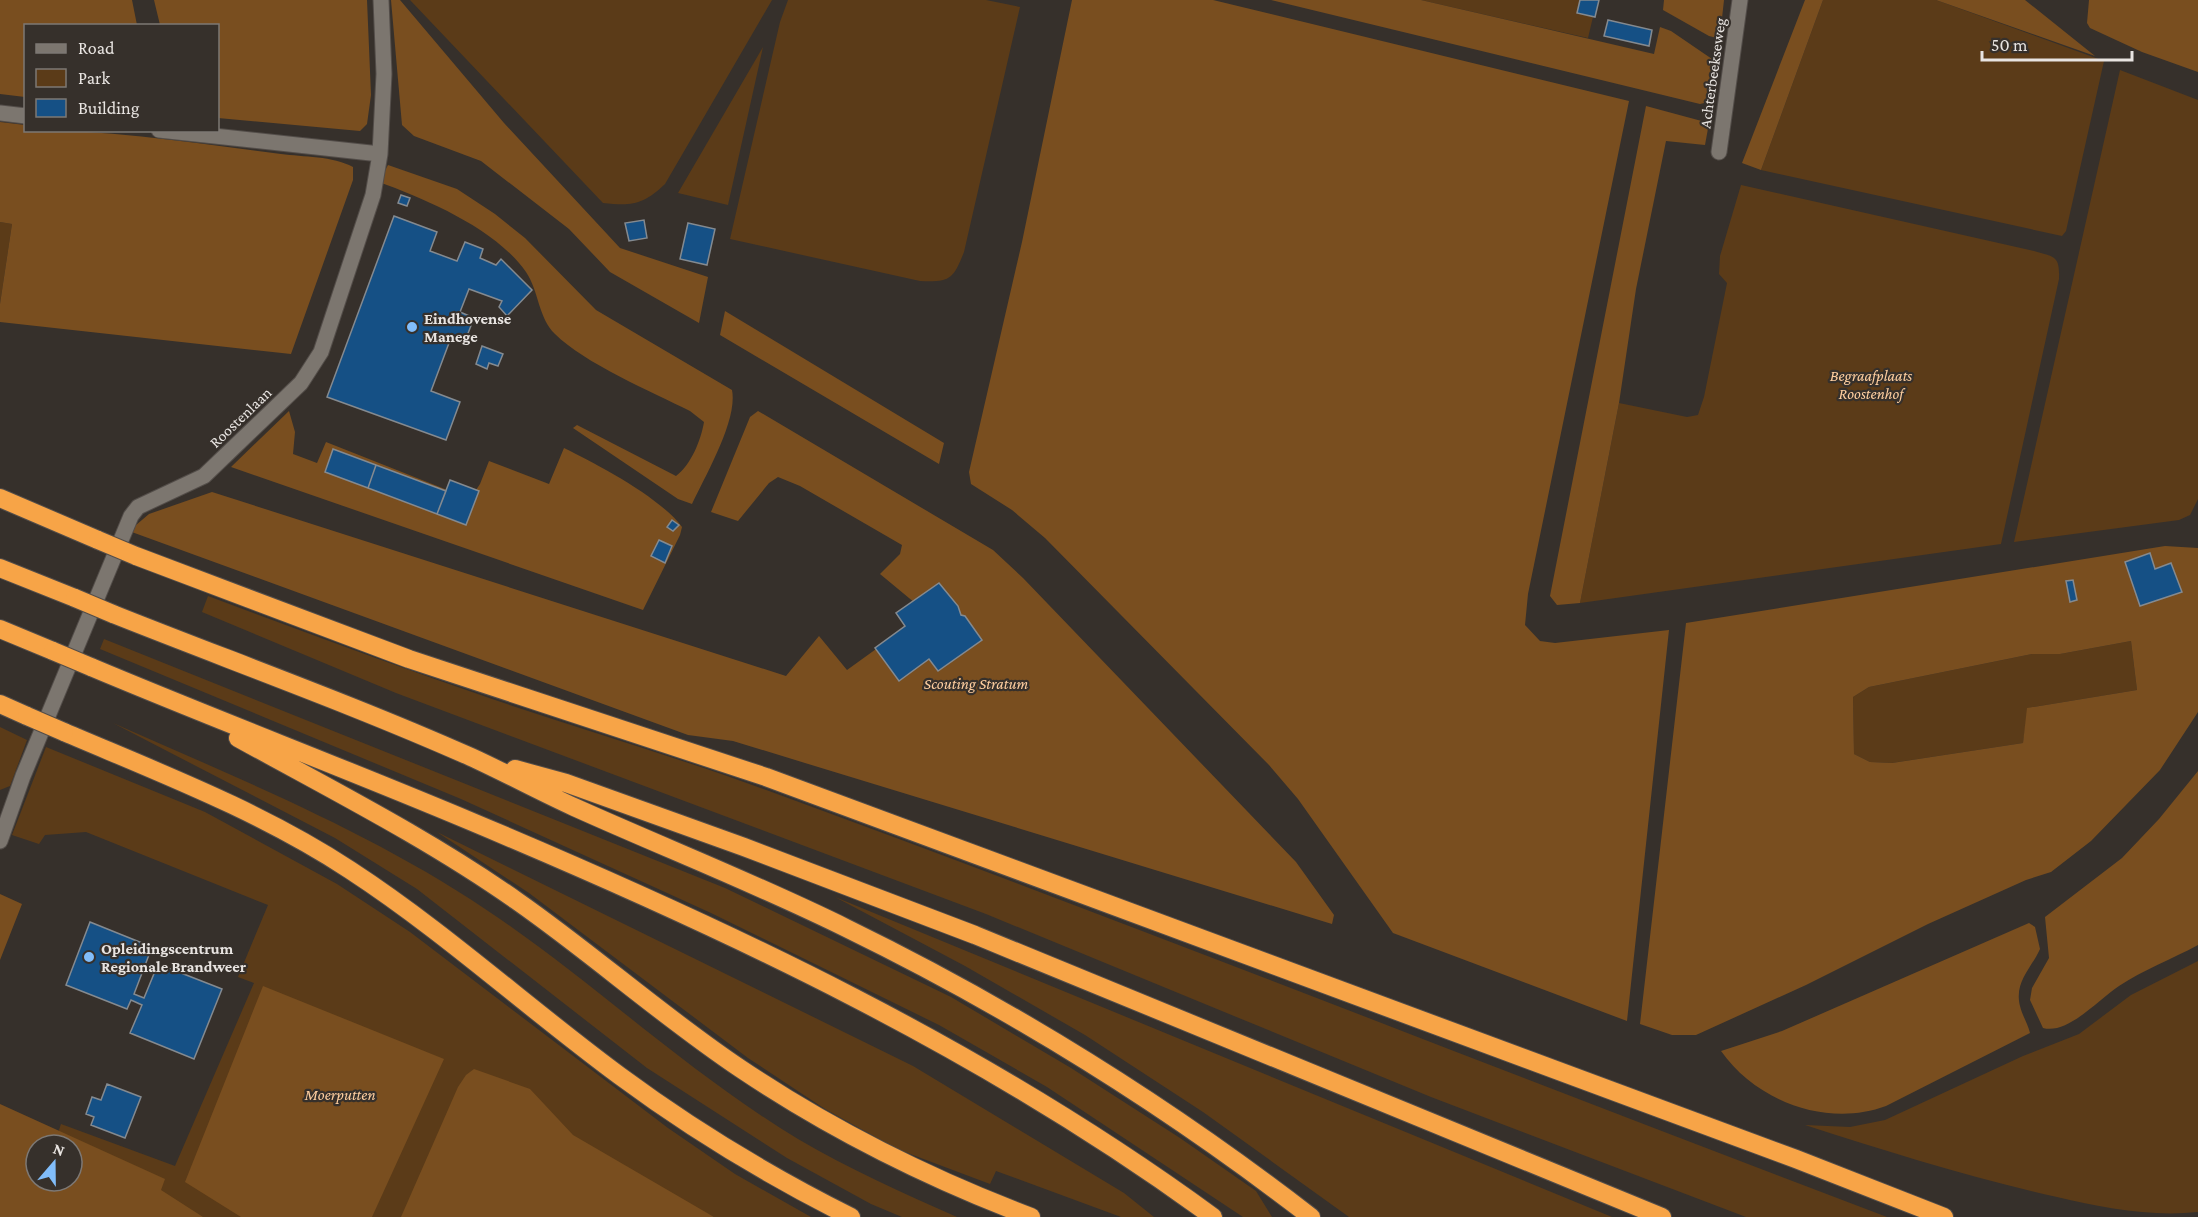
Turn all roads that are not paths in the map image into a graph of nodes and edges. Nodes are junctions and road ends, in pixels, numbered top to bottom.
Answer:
1 (381, 0) edge
2 (1740, 0) edge
3 (0, 113) edge
4 (24, 116) edge
5 (177, 132) edge
6 (1719, 152) dead end
7 (380, 154) junction
8 (0, 498) edge
9 (0, 568) edge
10 (0, 629) edge
11 (177, 703) junction
12 (0, 704) edge
13 (470, 757) junction
14 (0, 841) edge
15 (851, 1217) edge
16 (1031, 1217) edge
17 (1213, 1217) edge
18 (1311, 1217) edge
19 (1662, 1217) edge
20 (1944, 1217) edge

1 - 7 street, Roostenlaan
2 - 6 street, Achterbeekseweg
3 - 4 street
5 - 7 street
7 - 14 street, Roostenlaan
8 - 20 highway, bridge
9 - 13 highway, bridge
10 - 11 highway, bridge
11 - 16 highway
11 - 17 highway
12 - 15 highway, bridge
13 - 18 highway
13 - 19 highway

